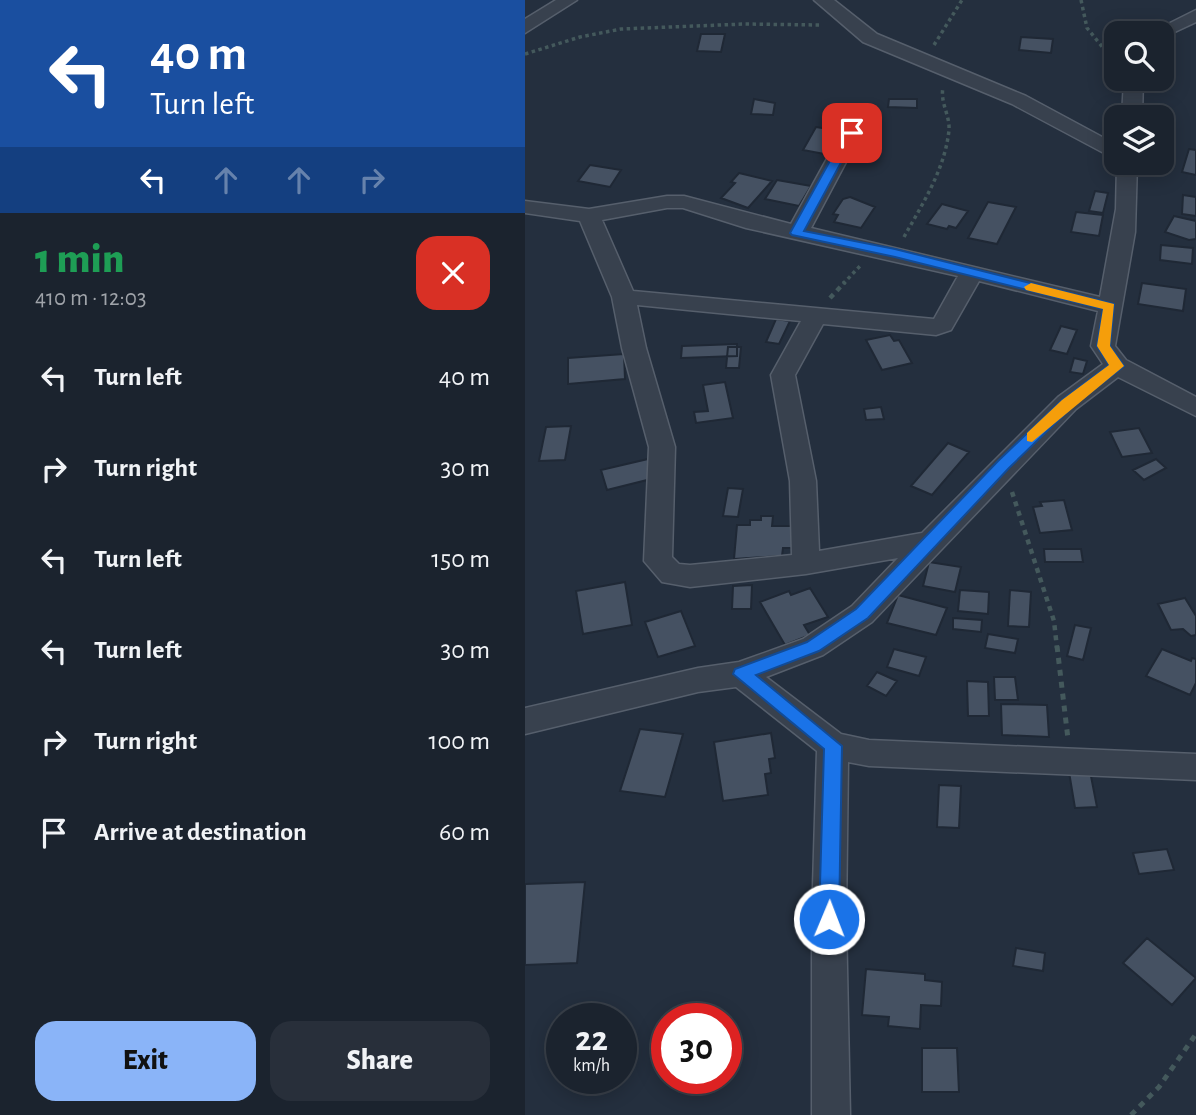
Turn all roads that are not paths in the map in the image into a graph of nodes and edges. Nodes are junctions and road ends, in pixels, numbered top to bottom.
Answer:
1 (568, 0) edge
2 (823, 0) edge
3 (1196, 15) edge
4 (1174, 26) edge
5 (525, 27) edge
6 (862, 115) dead end
7 (1104, 147) edge
8 (1126, 175) edge
9 (525, 207) edge
10 (589, 216) junction
11 (797, 233) junction
12 (972, 272) junction
13 (624, 297) junction
14 (1110, 307) junction
15 (815, 317) junction
16 (1117, 366) junction
17 (1196, 408) edge
18 (930, 542) junction
19 (806, 564) junction
20 (741, 674) junction
21 (525, 721) edge
22 (833, 746) junction
23 (1196, 767) edge
24 (831, 1115) edge

1 - 5 street
2 - 7 street
3 - 4 street
6 - 11 street
8 - 14 street
9 - 10 street
10 - 11 street
10 - 13 street
11 - 12 street
12 - 14 street
12 - 15 street
13 - 15 street
13 - 19 street
14 - 16 street
15 - 19 street
16 - 17 street
16 - 18 street
18 - 19 street
18 - 20 street
20 - 21 street
20 - 22 street
22 - 23 street
22 - 24 street

